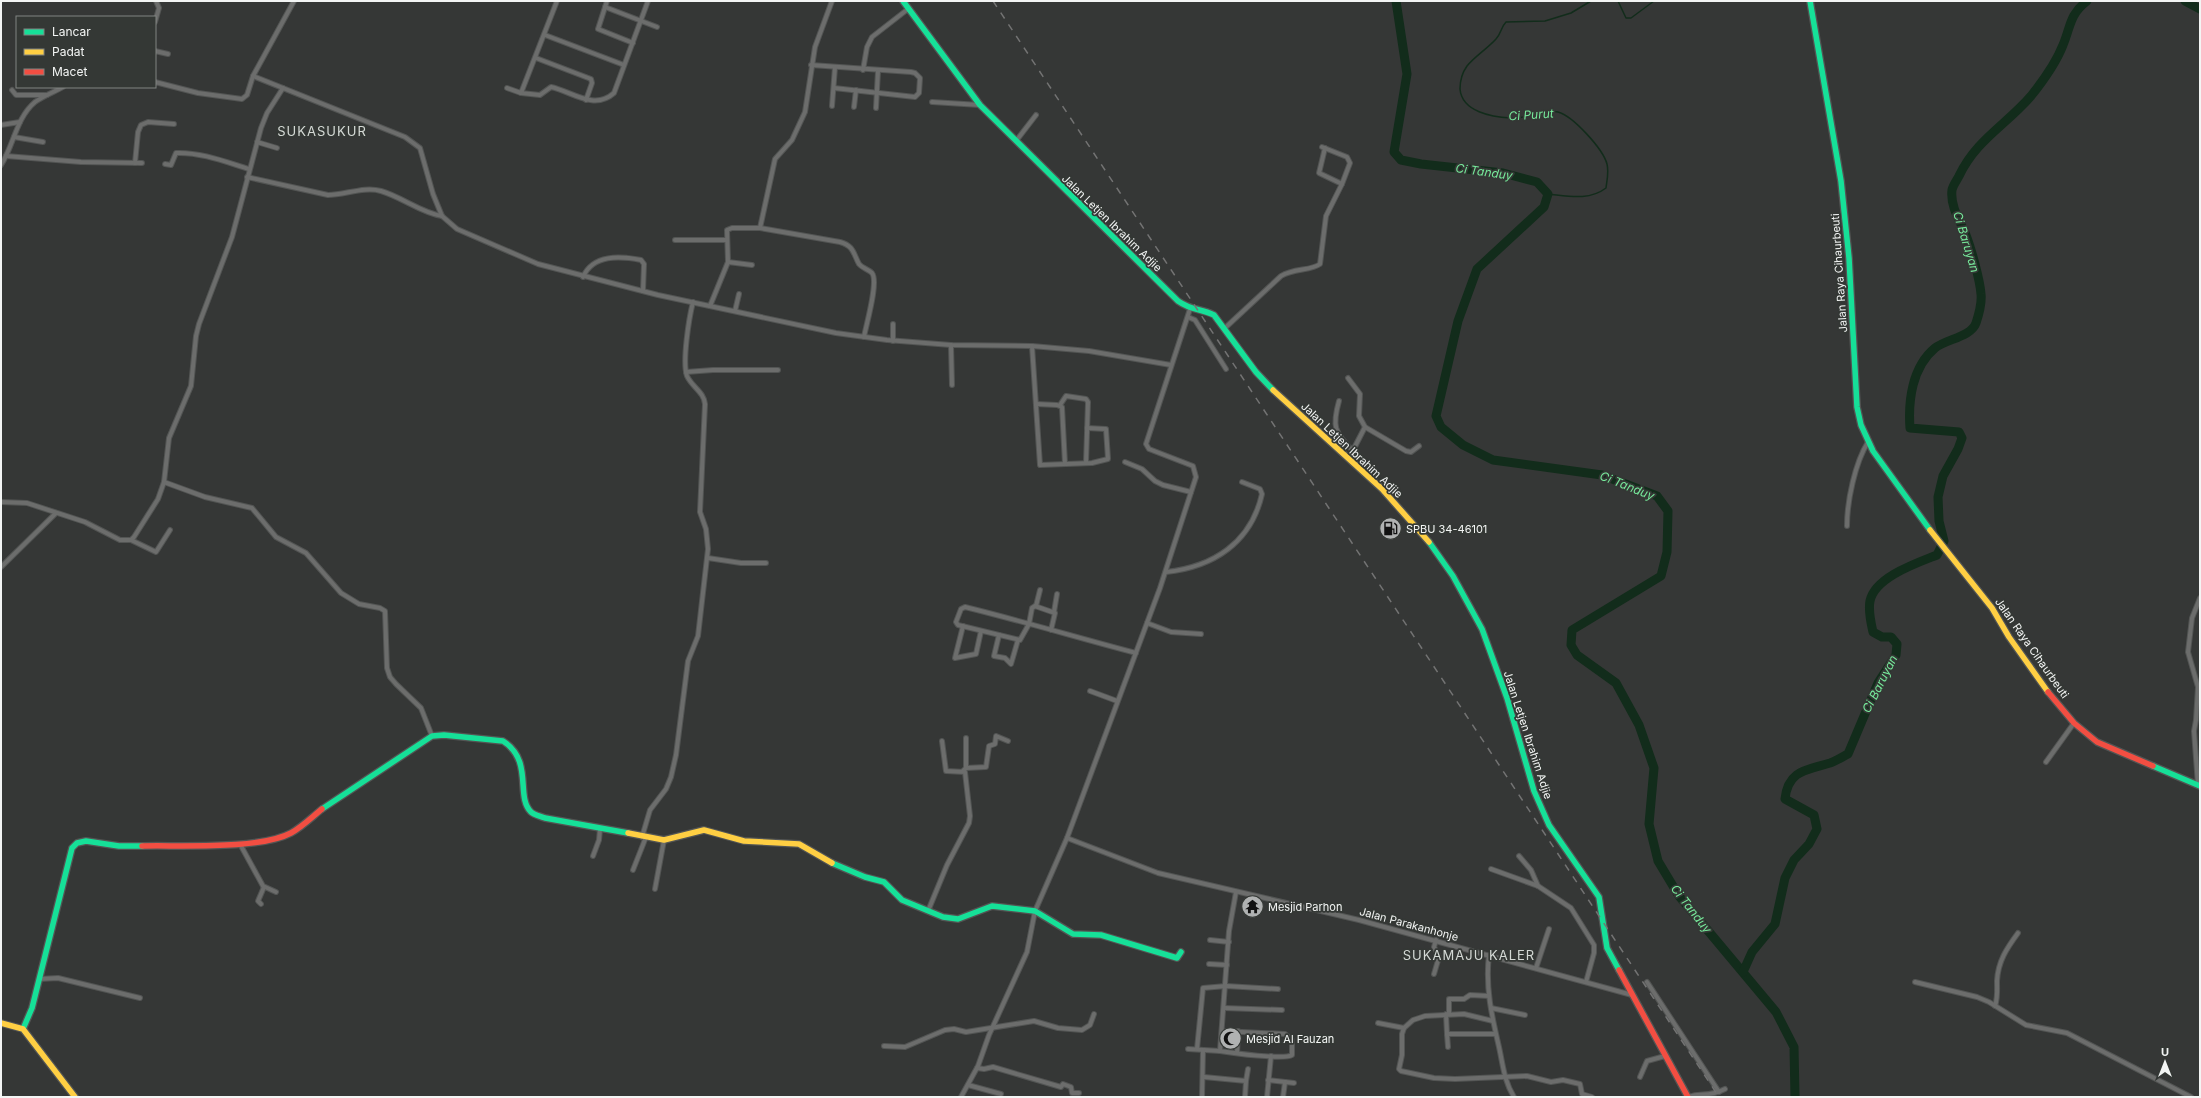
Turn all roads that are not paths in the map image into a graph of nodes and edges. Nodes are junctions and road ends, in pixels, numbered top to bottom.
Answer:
1 (156, 1) edge
2 (294, 1) edge
3 (557, 1) edge
4 (607, 1) edge
5 (648, 1) edge
6 (832, 1) edge
7 (903, 1) edge
8 (1810, 1) edge
9 (605, 7) junction
10 (908, 9) junction
11 (156, 18) edge
12 (642, 21) junction
13 (657, 27) dead end
14 (545, 35) junction
15 (633, 43) junction
16 (156, 51) edge
17 (168, 54) dead end
18 (536, 58) junction
19 (624, 65) junction
20 (811, 65) junction
21 (835, 67) junction
22 (864, 70) junction
23 (878, 71) junction
24 (253, 76) junction
25 (156, 82) edge
26 (60, 88) edge
27 (283, 88) junction
28 (507, 88) dead end
29 (834, 88) junction
30 (12, 90) dead end
31 (856, 90) junction
32 (521, 93) junction
33 (878, 93) junction
34 (48, 95) junction
35 (586, 100) junction
36 (932, 102) dead end
37 (980, 104) junction
38 (832, 106) dead end
39 (854, 107) dead end
40 (876, 108) dead end
41 (1036, 115) dead end
42 (20, 122) junction
43 (174, 124) dead end
44 (1, 125) edge
45 (14, 137) junction
46 (1015, 141) junction
47 (43, 142) dead end
48 (257, 142) junction
49 (277, 148) dead end
50 (6, 156) junction
51 (135, 163) junction
52 (142, 163) dead end
53 (165, 164) dead end
54 (1, 165) edge
55 (249, 169) junction
56 (247, 177) junction
57 (1342, 184) junction
58 (442, 216) junction
59 (760, 228) junction
60 (675, 240) dead end
61 (727, 240) junction
62 (728, 262) junction
63 (752, 266) dead end
64 (583, 277) junction
65 (643, 291) junction
66 (739, 294) dead end
67 (693, 302) junction
68 (710, 306) junction
69 (1190, 309) junction
70 (735, 311) junction
71 (1188, 317) junction
72 (893, 324) dead end
73 (1225, 328) junction
74 (864, 337) junction
75 (893, 341) junction
76 (951, 345) junction
77 (1032, 346) junction
78 (1171, 365) junction
79 (1226, 369) dead end
80 (778, 370) dead end
81 (686, 372) junction
82 (1348, 378) dead end
83 (952, 385) dead end
84 (1339, 401) dead end
85 (1036, 404) junction
86 (1060, 405) junction
87 (1365, 427) junction
88 (1087, 428) junction
89 (1868, 442) junction
90 (1419, 446) dead end
91 (1353, 451) junction
92 (1349, 458) junction
93 (1125, 462) dead end
94 (1086, 463) junction
95 (1065, 464) junction
96 (164, 482) junction
97 (1242, 482) dead end
98 (1191, 492) junction
99 (1, 502) edge
100 (56, 513) junction
101 (1847, 526) dead end
102 (170, 530) dead end
103 (131, 540) junction
104 (708, 558) junction
105 (766, 563) dead end
106 (1, 567) edge
107 (1166, 572) junction
108 (1040, 590) dead end
109 (1057, 594) dead end
110 (2200, 598) edge
111 (1036, 606) junction
112 (1054, 612) junction
113 (1147, 623) junction
114 (1028, 624) junction
115 (963, 626) junction
116 (1051, 630) junction
117 (981, 631) junction
118 (1201, 634) dead end
119 (999, 636) junction
120 (1018, 640) junction
121 (1136, 653) junction
122 (1090, 691) dead end
123 (1117, 701) junction
124 (2074, 723) junction
125 (432, 736) junction
126 (966, 738) dead end
127 (942, 741) dead end
128 (1008, 741) dead end
129 (2046, 762) dead end
130 (964, 770) junction
131 (2199, 786) edge
132 (600, 829) junction
133 (644, 837) junction
134 (1066, 838) junction
135 (664, 840) junction
136 (240, 844) junction
137 (592, 856) dead end
138 (1519, 856) dead end
139 (1491, 869) dead end
140 (633, 870) dead end
141 (1538, 886) junction
142 (264, 887) junction
143 (655, 889) dead end
144 (276, 892) dead end
145 (1236, 892) junction
146 (261, 904) dead end
147 (928, 911) junction
148 (1035, 911) junction
149 (1548, 929) dead end
150 (2018, 933) dead end
151 (1210, 940) dead end
152 (1436, 940) junction
153 (1229, 942) junction
154 (1180, 955) dead end
155 (1489, 955) junction
156 (1209, 964) dead end
157 (1227, 965) junction
158 (1536, 968) junction
159 (1434, 974) dead end
160 (39, 979) junction
161 (1586, 982) junction
162 (1647, 982) dead end
163 (1915, 982) dead end
164 (1226, 986) junction
165 (1278, 989) dead end
166 (1632, 995) junction
167 (1489, 996) junction
168 (1444, 997) dead end
169 (140, 998) dead end
170 (1450, 999) junction
171 (1995, 1006) junction
172 (1224, 1008) junction
173 (1491, 1008) junction
174 (1282, 1010) dead end
175 (1094, 1014) dead end
176 (1447, 1014) junction
177 (1525, 1015) dead end
178 (1493, 1021) junction
179 (1, 1023) edge
180 (1378, 1024) dead end
181 (993, 1027) junction
182 (1404, 1028) junction
183 (23, 1029) junction
184 (1222, 1031) junction
185 (1238, 1032) junction
186 (1447, 1034) junction
187 (1496, 1034) junction
188 (884, 1046) dead end
189 (1448, 1047) dead end
190 (1188, 1049) dead end
191 (1197, 1049) junction
192 (1204, 1050) junction
193 (1220, 1051) junction
194 (1237, 1053) junction
195 (1271, 1056) junction
196 (1666, 1056) junction
197 (977, 1068) junction
198 (1248, 1069) dead end
199 (1504, 1076) junction
200 (1204, 1077) junction
201 (1640, 1077) dead end
202 (1268, 1080) junction
203 (1246, 1081) junction
204 (1285, 1082) junction
205 (1294, 1083) dead end
206 (968, 1085) junction
207 (1725, 1089) dead end
208 (1719, 1092) junction
209 (1079, 1093) dead end
210 (1001, 1094) dead end
211 (74, 1097) edge
212 (961, 1097) edge
213 (1202, 1097) edge
214 (1245, 1097) edge
215 (1267, 1097) edge
216 (1283, 1097) edge
217 (1514, 1097) edge
218 (1592, 1097) edge
219 (1688, 1097) edge
220 (2191, 1097) edge

1 - 11 street
2 - 24 street
3 - 14 street
4 - 9 street
5 - 12 street
6 - 20 street
7 - 10 main road, Jalan Letjen Ibrahim Adjie
8 - 89 main road, Jalan Raya Cihaurbeuti
9 - 12 street
9 - 15 street
10 - 22 street
10 - 37 main road, Jalan Letjen Ibrahim Adjie
12 - 13 street
12 - 15 street
14 - 18 street
14 - 19 street
15 - 19 street
16 - 17 street
18 - 32 street
18 - 35 street
19 - 35 street
20 - 21 street
20 - 59 street
21 - 22 street
21 - 29 street
22 - 23 street
23 - 33 street
23 - 33 street
24 - 25 street
24 - 27 street
26 - 34 street
27 - 48 street
27 - 58 street
28 - 32 street
29 - 31 street
29 - 38 street
30 - 34 street
31 - 33 street
31 - 39 street
32 - 35 street
33 - 40 street
34 - 42 street
36 - 37 street
37 - 46 main road, Jalan Letjen Ibrahim Adjie
41 - 46 street
42 - 44 street
42 - 45 street
43 - 51 street
45 - 47 street
45 - 50 street
46 - 69 main road, Jalan Letjen Ibrahim Adjie
48 - 49 street
48 - 55 street
50 - 51 street
50 - 54 street
51 - 52 street
53 - 55 street
55 - 56 street
56 - 58 street
56 - 96 street
57 - 57 street
57 - 73 street
58 - 64 street
59 - 61 street
59 - 74 street
60 - 61 street
61 - 62 street
62 - 63 street
62 - 68 street
64 - 65 street
64 - 65 street
65 - 67 street
66 - 70 street
67 - 68 street
67 - 81 street
68 - 70 street
69 - 71 street
69 - 73 main road, Jalan Letjen Ibrahim Adjie
70 - 74 street
71 - 78 street
71 - 79 street
72 - 75 street
73 - 92 main road, Jalan Letjen Ibrahim Adjie
74 - 75 street
75 - 76 street
76 - 77 street
76 - 83 street
77 - 78 street
77 - 85 street
78 - 98 street
80 - 81 street
81 - 104 street
82 - 87 street
84 - 91 street
85 - 86 street
85 - 95 street
86 - 88 street
86 - 95 street
87 - 90 street
87 - 91 street
88 - 94 street
88 - 94 street
89 - 101 street
89 - 124 main road, Jalan Raya Cihaurbeuti
91 - 92 street
92 - 166 main road, Jalan Letjen Ibrahim Adjie
93 - 98 street
94 - 95 street
96 - 103 street
96 - 125 street
97 - 107 street
98 - 107 street
99 - 100 street
100 - 103 street
100 - 106 street
102 - 103 street
104 - 105 street
104 - 133 street
107 - 113 street
108 - 111 street
109 - 112 street
110 - 131 street
111 - 112 street
111 - 114 street
112 - 116 street
113 - 118 street
113 - 121 street
114 - 115 street
114 - 116 street
114 - 120 street
115 - 117 street
115 - 117 street
116 - 121 street
117 - 119 street
119 - 120 street
119 - 120 street
121 - 123 street
122 - 123 street
123 - 134 street
124 - 129 street
124 - 131 main road, Jalan Raya Cihaurbeuti
125 - 132 main road
125 - 136 main road
126 - 130 street
127 - 130 street
128 - 130 street
130 - 147 street
132 - 133 main road
132 - 137 street
133 - 135 main road
133 - 140 street
134 - 145 street, Jalan Parakanhonje
134 - 148 street
135 - 143 street
135 - 147 main road
136 - 142 street
136 - 160 main road
138 - 141 street
139 - 141 street
141 - 161 street
142 - 144 street
142 - 146 street
145 - 152 street, Jalan Parakanhonje
145 - 153 street
147 - 148 main road
148 - 154 main road
148 - 181 street
149 - 158 street
150 - 171 street
151 - 153 street
152 - 155 street, Jalan Parakanhonje
152 - 159 street
153 - 157 street
155 - 158 street, Jalan Parakanhonje
155 - 167 street
156 - 157 street
157 - 164 street
158 - 161 street, Jalan Parakanhonje
160 - 169 street
160 - 183 main road
161 - 166 street, Jalan Parakanhonje
162 - 208 street
163 - 171 street
164 - 165 street
164 - 172 street
164 - 191 street
166 - 196 main road, Jalan Letjen Ibrahim Adjie
167 - 170 street
167 - 173 street
168 - 170 street
170 - 176 street
171 - 220 street
172 - 174 street
172 - 184 street
173 - 177 street
173 - 178 street
175 - 181 street
176 - 178 street
176 - 182 street
176 - 186 street
178 - 187 street
179 - 183 main road
180 - 182 street
181 - 188 street
181 - 197 street
182 - 199 street
183 - 211 main road
184 - 185 street
184 - 193 street
185 - 194 street
185 - 195 street
186 - 187 street
186 - 189 street
187 - 199 street
190 - 191 street
191 - 192 street
192 - 193 street
192 - 200 street
193 - 194 street
194 - 195 street
195 - 202 street
196 - 201 street
196 - 219 main road, Jalan Letjen Ibrahim Adjie
197 - 206 street
197 - 209 street
198 - 203 street
199 - 217 street
199 - 218 street
200 - 203 street
200 - 213 street
202 - 204 street
202 - 215 street
203 - 214 street
204 - 205 street
204 - 216 street
206 - 210 street
206 - 212 street
207 - 208 street
208 - 219 street

